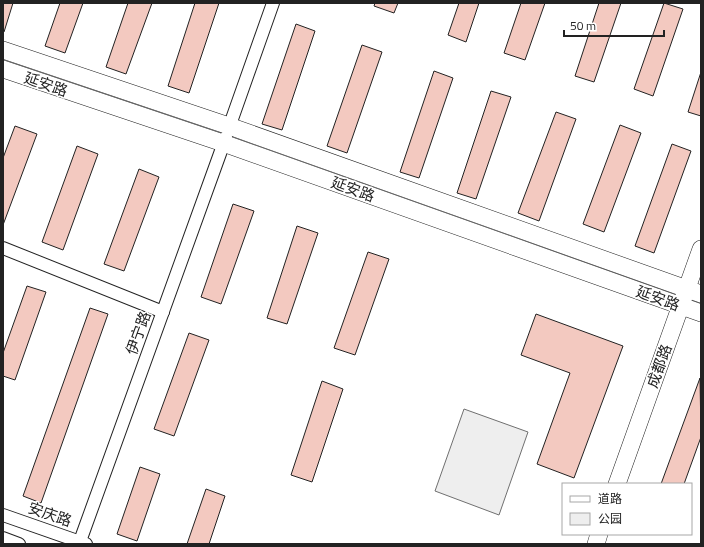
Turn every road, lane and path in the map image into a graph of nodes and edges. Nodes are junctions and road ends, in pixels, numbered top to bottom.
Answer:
1 (274, 3) edge
2 (3, 50) edge
3 (3, 69) edge
4 (232, 119) dead end
5 (225, 139) junction
6 (3, 248) edge
7 (701, 248) edge
8 (694, 291) edge
9 (680, 306) junction
10 (163, 312) junction
11 (701, 313) edge
12 (617, 483) edge
13 (3, 514) edge
14 (3, 538) edge
15 (82, 543) edge
16 (19, 544) edge

1 - 4 street
2 - 8 street, 延安路
3 - 5 street, 延安路
5 - 9 street, 延安路
5 - 10 street, 伊宁路
6 - 10 street
7 - 8 street, 成都路
8 - 9 street, 成都路
9 - 11 street, 延安路
9 - 12 street, 成都路
10 - 15 street, 伊宁路
13 - 15 street, 安庆路
14 - 16 street

